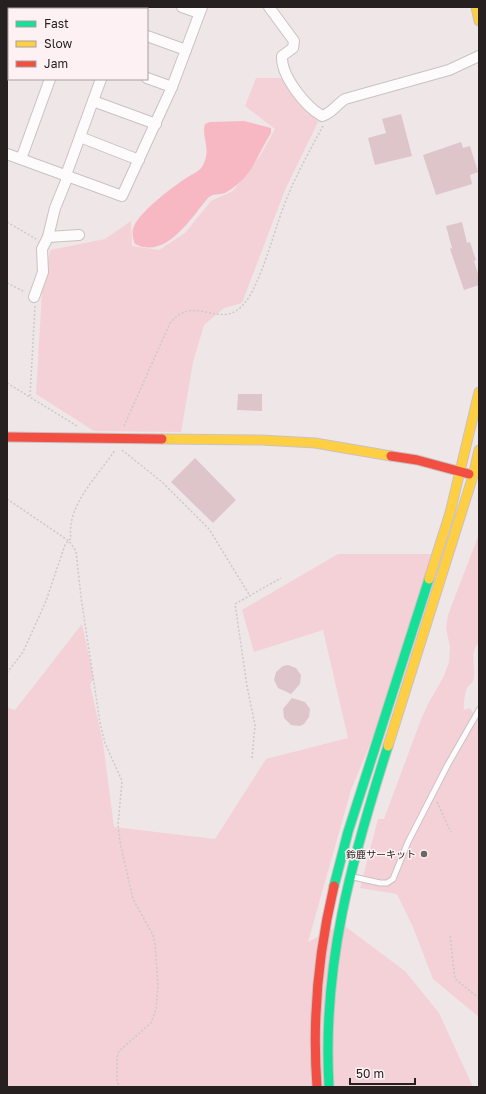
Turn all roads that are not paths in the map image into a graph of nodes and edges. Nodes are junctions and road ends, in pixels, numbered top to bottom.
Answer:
1 (182, 7) edge
2 (269, 7) edge
3 (476, 7) edge
4 (200, 10) edge
5 (479, 21) edge
6 (148, 36) edge
7 (186, 50) junction
8 (479, 56) edge
9 (148, 78) edge
10 (50, 80) edge
11 (101, 80) edge
12 (172, 87) junction
13 (93, 101) junction
14 (156, 124) junction
15 (80, 137) junction
16 (7, 154) edge
17 (21, 159) junction
18 (139, 160) junction
19 (67, 175) junction
20 (79, 236) dead end
21 (46, 240) junction
22 (34, 297) road end
23 (479, 392) edge
24 (7, 437) edge
25 (479, 450) edge
26 (461, 472) junction
27 (473, 476) junction
28 (479, 710) edge
29 (348, 876) junction
30 (317, 1087) edge
31 (329, 1087) edge

1 - 4 street
2 - 8 street
3 - 5 street
4 - 7 street
6 - 7 street
7 - 12 street
9 - 12 street
10 - 17 street
11 - 13 street
12 - 14 street
13 - 14 street
13 - 15 street
14 - 18 street
15 - 18 street
15 - 19 street
16 - 17 street
17 - 19 street
18 - 19 street
19 - 21 street
20 - 21 street
21 - 22 street
23 - 26 street
24 - 26 street
25 - 27 street
26 - 27 street
26 - 30 street
27 - 29 street
28 - 29 lane
29 - 31 street

